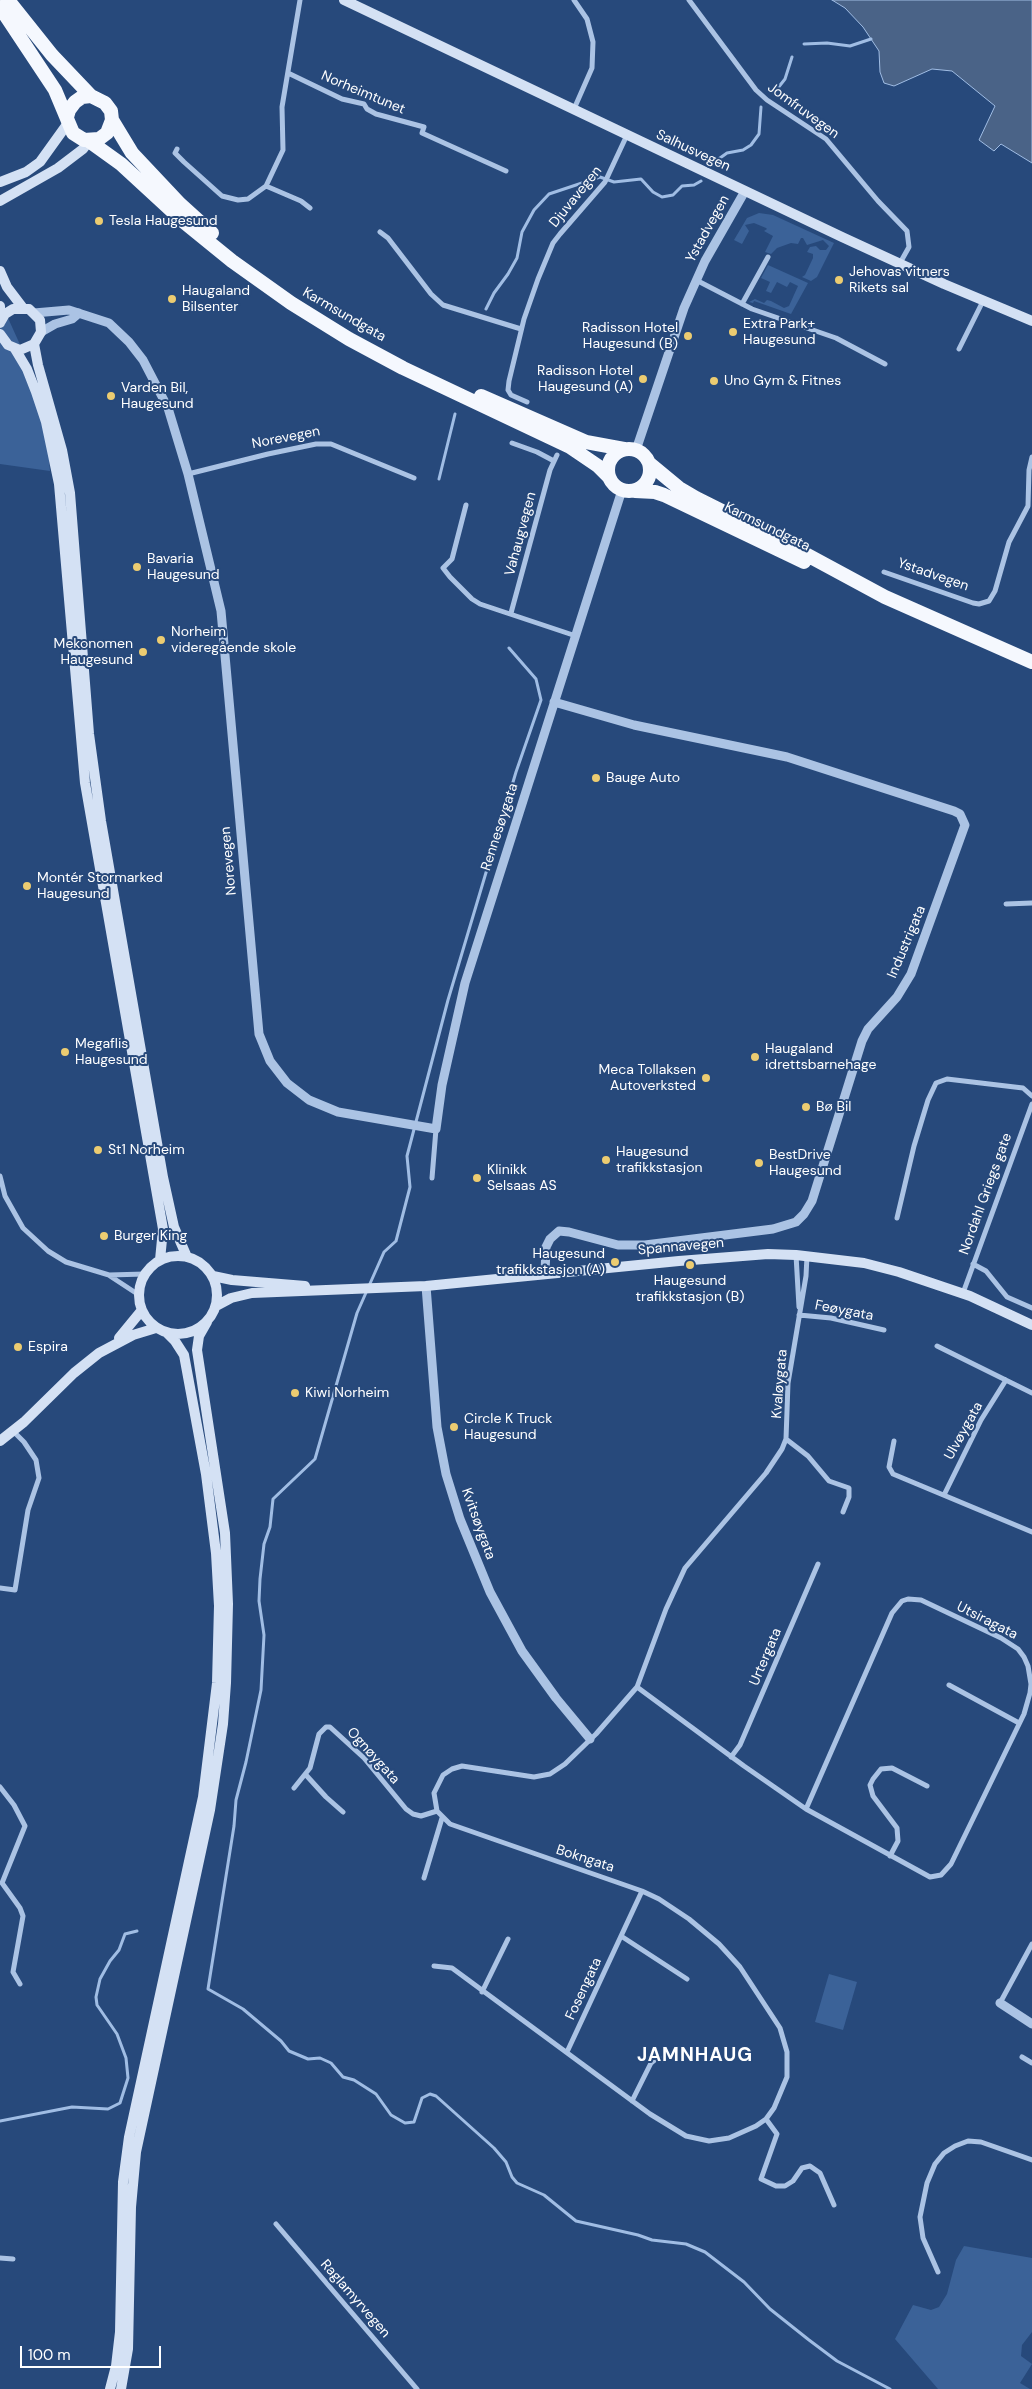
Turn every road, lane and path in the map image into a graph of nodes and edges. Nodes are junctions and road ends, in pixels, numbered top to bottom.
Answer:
1 (8, 0) edge
2 (300, 0) edge
3 (344, 0) edge
4 (574, 0) edge
5 (689, 0) edge
6 (0, 7) edge
7 (288, 73) junction
8 (92, 96) junction
9 (574, 110) junction
10 (67, 120) junction
11 (112, 120) junction
12 (627, 135) junction
13 (89, 141) junction
14 (177, 149) dead end
15 (506, 171) dead end
16 (0, 182) edge
17 (266, 186) junction
18 (745, 191) junction
19 (0, 201) edge
20 (310, 208) dead end
21 (380, 232) dead end
22 (768, 257) dead end
23 (900, 263) junction
24 (0, 271) edge
25 (696, 280) junction
26 (983, 301) junction
27 (742, 304) junction
28 (0, 306) edge
29 (23, 308) junction
30 (34, 313) junction
31 (79, 313) junction
32 (1032, 321) edge
33 (0, 322) edge
34 (522, 329) junction
35 (41, 332) junction
36 (0, 334) edge
37 (34, 344) junction
38 (15, 349) junction
39 (959, 349) dead end
40 (885, 364) dead end
41 (527, 402) dead end
42 (512, 443) dead end
43 (630, 450) junction
44 (1032, 457) edge
45 (650, 464) junction
46 (188, 474) junction
47 (609, 477) junction
48 (414, 478) dead end
49 (629, 491) junction
50 (466, 505) dead end
51 (884, 572) dead end
52 (884, 597) junction
53 (511, 614) junction
54 (576, 636) junction
55 (1032, 662) edge
56 (554, 702) junction
57 (1032, 902) edge
58 (1006, 904) dead end
59 (1031, 1093) edge
60 (1032, 1104) edge
61 (436, 1129) junction
62 (0, 1176) edge
63 (432, 1178) dead end
64 (897, 1218) dead end
65 (796, 1255) junction
66 (807, 1256) junction
67 (188, 1257) junction
68 (160, 1260) junction
69 (973, 1264) junction
70 (146, 1274) junction
71 (546, 1274) junction
72 (109, 1275) junction
73 (213, 1276) junction
74 (426, 1286) junction
75 (321, 1290) junction
76 (963, 1293) junction
77 (139, 1295) junction
78 (216, 1306) junction
79 (1032, 1308) edge
80 (142, 1310) junction
81 (799, 1315) junction
82 (207, 1322) junction
83 (1032, 1326) edge
84 (156, 1328) junction
85 (884, 1330) dead end
86 (167, 1333) junction
87 (109, 1346) junction
88 (938, 1346) dead end
89 (1006, 1380) junction
90 (1032, 1393) edge
91 (13, 1431) junction
92 (786, 1439) junction
93 (0, 1440) edge
94 (894, 1441) dead end
95 (944, 1495) junction
96 (843, 1512) dead end
97 (1032, 1532) edge
98 (818, 1564) dead end
99 (0, 1588) edge
100 (949, 1685) dead end
101 (637, 1687) junction
102 (1019, 1723) junction
103 (590, 1739) junction
104 (731, 1757) junction
105 (306, 1775) junction
106 (927, 1786) dead end
107 (0, 1787) edge
108 (294, 1788) dead end
109 (806, 1809) junction
110 (437, 1811) junction
111 (343, 1812) dead end
112 (442, 1818) junction
113 (890, 1856) junction
114 (424, 1878) dead end
115 (642, 1891) junction
116 (621, 1936) junction
117 (508, 1939) dead end
118 (1031, 1948) edge
119 (434, 1966) dead end
120 (687, 1979) dead end
121 (20, 1984) dead end
122 (482, 1992) junction
123 (1000, 2003) joint
124 (1032, 2024) edge
125 (567, 2052) junction
126 (1022, 2057) dead end
127 (664, 2060) dead end
128 (1032, 2063) edge
129 (632, 2101) junction
130 (766, 2119) junction
131 (1032, 2160) edge
132 (834, 2205) dead end
133 (276, 2224) dead end
134 (0, 2258) edge
135 (13, 2259) dead end
136 (938, 2272) dead end
137 (118, 2349) junction
138 (103, 2389) edge
139 (110, 2389) edge
140 (120, 2389) edge
141 (417, 2389) edge

1 - 8 highway
2 - 7 street
3 - 9 main road, Salhusvegen
4 - 9 street
5 - 23 street, Jomfruvegen
6 - 10 highway
7 - 15 street, Norheimtunet
7 - 17 street
8 - 10 highway
8 - 11 highway
9 - 12 main road, Salhusvegen
10 - 13 highway
10 - 16 main road
11 - 13 highway
11 - 43 highway, Karmsundgata
12 - 18 main road, Salhusvegen
12 - 34 street, Djuvavegen
13 - 19 main road
13 - 47 highway, Karmsundgata
14 - 17 street
17 - 20 street
18 - 23 main road, Salhusvegen
18 - 25 street, Ystadvegen
21 - 34 street
22 - 27 street
23 - 26 main road, Salhusvegen
24 - 29 main road
25 - 27 street, Ystadvegen
25 - 43 street, Ystadvegen
26 - 32 main road, Salhusvegen
26 - 39 street
27 - 40 street, Ystadvegen
28 - 33 main road
29 - 30 main road
29 - 33 main road
30 - 31 street, Norevegen
30 - 35 main road
31 - 35 street
31 - 46 street, Norevegen
34 - 41 street, Djuvavegen
35 - 37 main road
36 - 38 main road
37 - 38 main road
37 - 67 main road
38 - 68 main road
42 - 53 street, Vahaugvegen
43 - 45 highway
43 - 47 highway
44 - 51 street, Ystadvegen
45 - 49 highway
45 - 52 highway, Karmsundgata
46 - 48 street, Norevegen
46 - 61 street, Norevegen
47 - 49 highway
49 - 52 highway, Karmsundgata
49 - 54 street, Rennesøygata
50 - 53 street
52 - 55 highway, Karmsundgata
53 - 54 street
54 - 56 street, Rennesøygata
56 - 61 street, Rennesøygata
56 - 71 street, Industrigata
57 - 58 street
59 - 64 street
60 - 69 street, Nordahl Griegs gate
61 - 63 street, Rennesøygata
62 - 72 street
65 - 66 main road, Spannavegen
65 - 71 main road, Spannavegen
65 - 81 street, Kvaløygata
66 - 76 main road, Spannavegen
66 - 81 street, Kvaløygata
67 - 68 main road
67 - 73 main road
68 - 70 main road
69 - 76 street, Nordahl Griegs gate
69 - 79 street
70 - 72 street
70 - 77 main road
71 - 74 main road, Spannavegen
72 - 77 street
73 - 75 main road
73 - 78 main road
74 - 75 main road, Spannavegen
74 - 103 street, Kvitsøygata
75 - 78 main road
76 - 83 main road, Spannavegen
77 - 80 main road
78 - 82 main road
80 - 84 main road
80 - 87 main road
81 - 85 street, Feøygata
81 - 92 street, Kvaløygata
82 - 86 main road
82 - 140 main road
84 - 86 main road
84 - 87 main road
86 - 137 main road
87 - 91 main road
88 - 89 street
89 - 90 street
89 - 95 street, Ulvøygata
91 - 93 main road
91 - 99 street
92 - 96 street, Kvaløygata
92 - 101 street
94 - 95 street
95 - 97 street
98 - 104 street, Urtergata
100 - 102 street
101 - 103 street
101 - 104 street, Utsiragata
102 - 109 street, Utsiragata
102 - 113 street, Utsiragata
103 - 110 street
104 - 109 street, Utsiragata
105 - 108 street, Ognøygata
105 - 110 street, Ognøygata
105 - 111 street
106 - 113 street
107 - 121 street
109 - 113 street, Utsiragata
110 - 112 street, Bokngata
112 - 114 street
112 - 115 street, Bokngata
115 - 116 street, Fosengata
115 - 130 street, Bokngata
116 - 120 street
116 - 125 street, Fosengata
117 - 122 street
118 - 123 street
119 - 122 street, Bokngata
122 - 125 street, Bokngata
123 - 124 street
125 - 129 street, Bokngata
126 - 128 street
127 - 129 street
129 - 130 street, Bokngata
130 - 132 street
131 - 136 street
133 - 141 street, Raglamyrvegen
134 - 135 street
137 - 138 main road
137 - 139 main road

